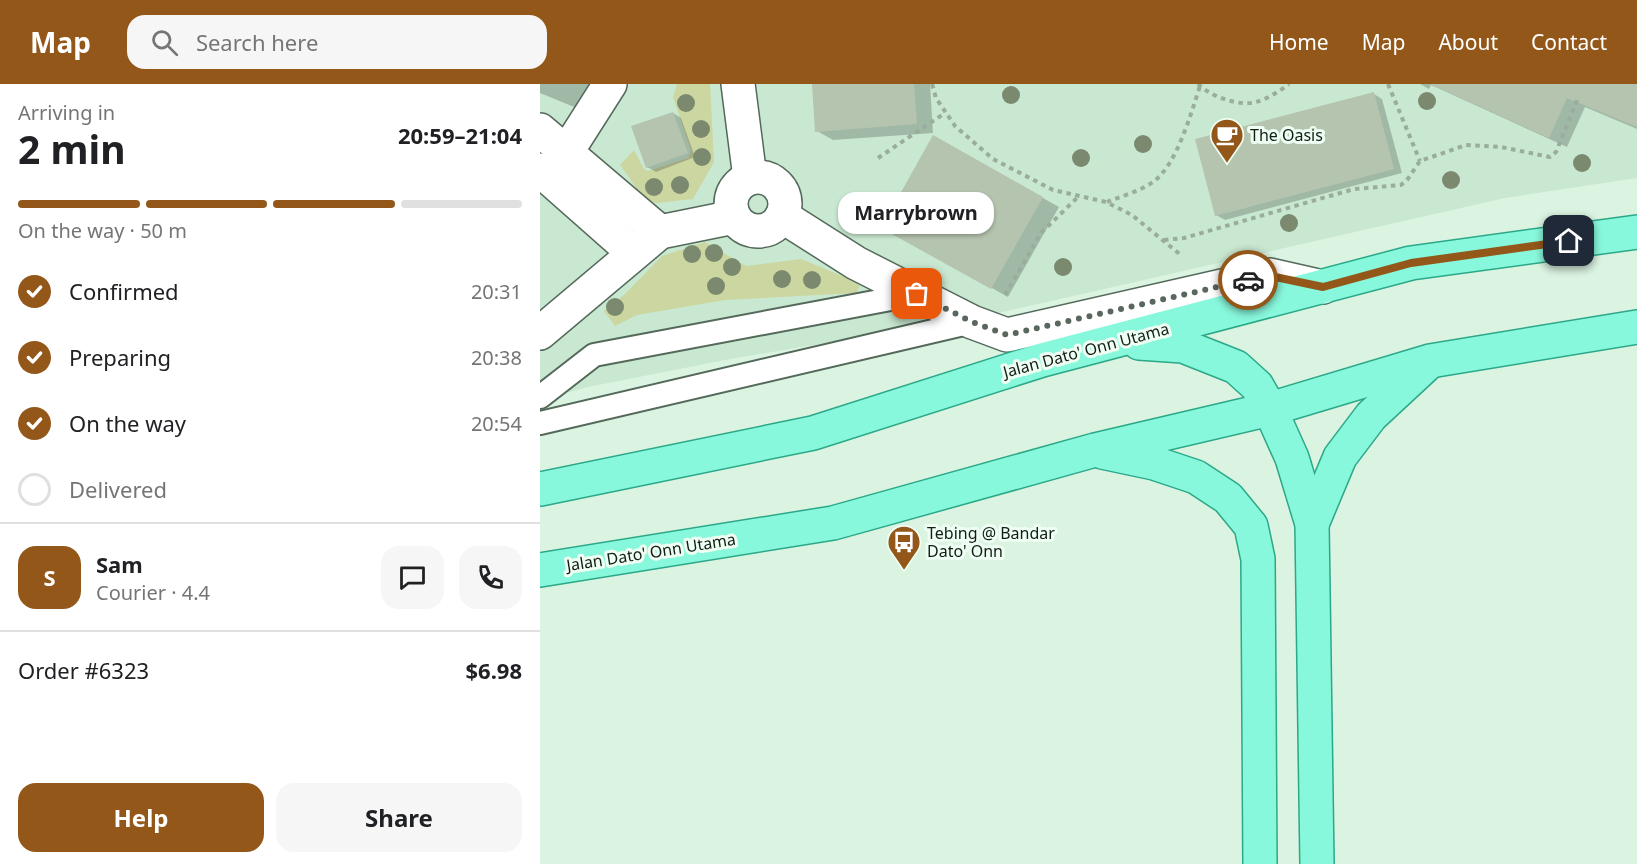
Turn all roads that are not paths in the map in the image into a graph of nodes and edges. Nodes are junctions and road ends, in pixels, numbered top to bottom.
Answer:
1 (610, 84) edge
2 (738, 84) edge
3 (540, 130) edge
4 (549, 171) edge
5 (750, 178) junction
6 (782, 216) junction
7 (734, 217) junction
8 (660, 232) junction
9 (1637, 232) edge
10 (634, 254) junction
11 (1323, 287) junction
12 (917, 294) junction
13 (972, 322) junction
14 (1637, 327) edge
15 (540, 333) edge
16 (1114, 341) junction
17 (1430, 361) junction
18 (540, 397) edge
19 (1270, 409) junction
20 (540, 423) edge
21 (1095, 450) junction
22 (540, 489) edge
23 (1312, 524) junction
24 (540, 570) edge
25 (1260, 864) edge
26 (1317, 864) edge

1 - 4 street
2 - 5 street
3 - 4 street
4 - 8 street
4 - 10 street
5 - 6 street
5 - 7 street
6 - 7 street
6 - 12 street
7 - 8 street
8 - 10 street
9 - 11 main road, Jalan Dato' Onn Utama
10 - 15 street
11 - 13 street
11 - 16 main road, Jalan Dato' Onn Utama
12 - 13 street
12 - 18 lane
13 - 20 lane
14 - 17 main road, Jalan Dato' Onn Utama
16 - 19 main road
16 - 22 main road, Jalan Dato' Onn Utama
17 - 19 main road, Jalan Dato' Onn Utama
17 - 23 main road
19 - 21 main road, Jalan Dato' Onn Utama
19 - 23 main road
21 - 24 main road, Jalan Dato' Onn Utama
21 - 25 main road
23 - 26 main road

